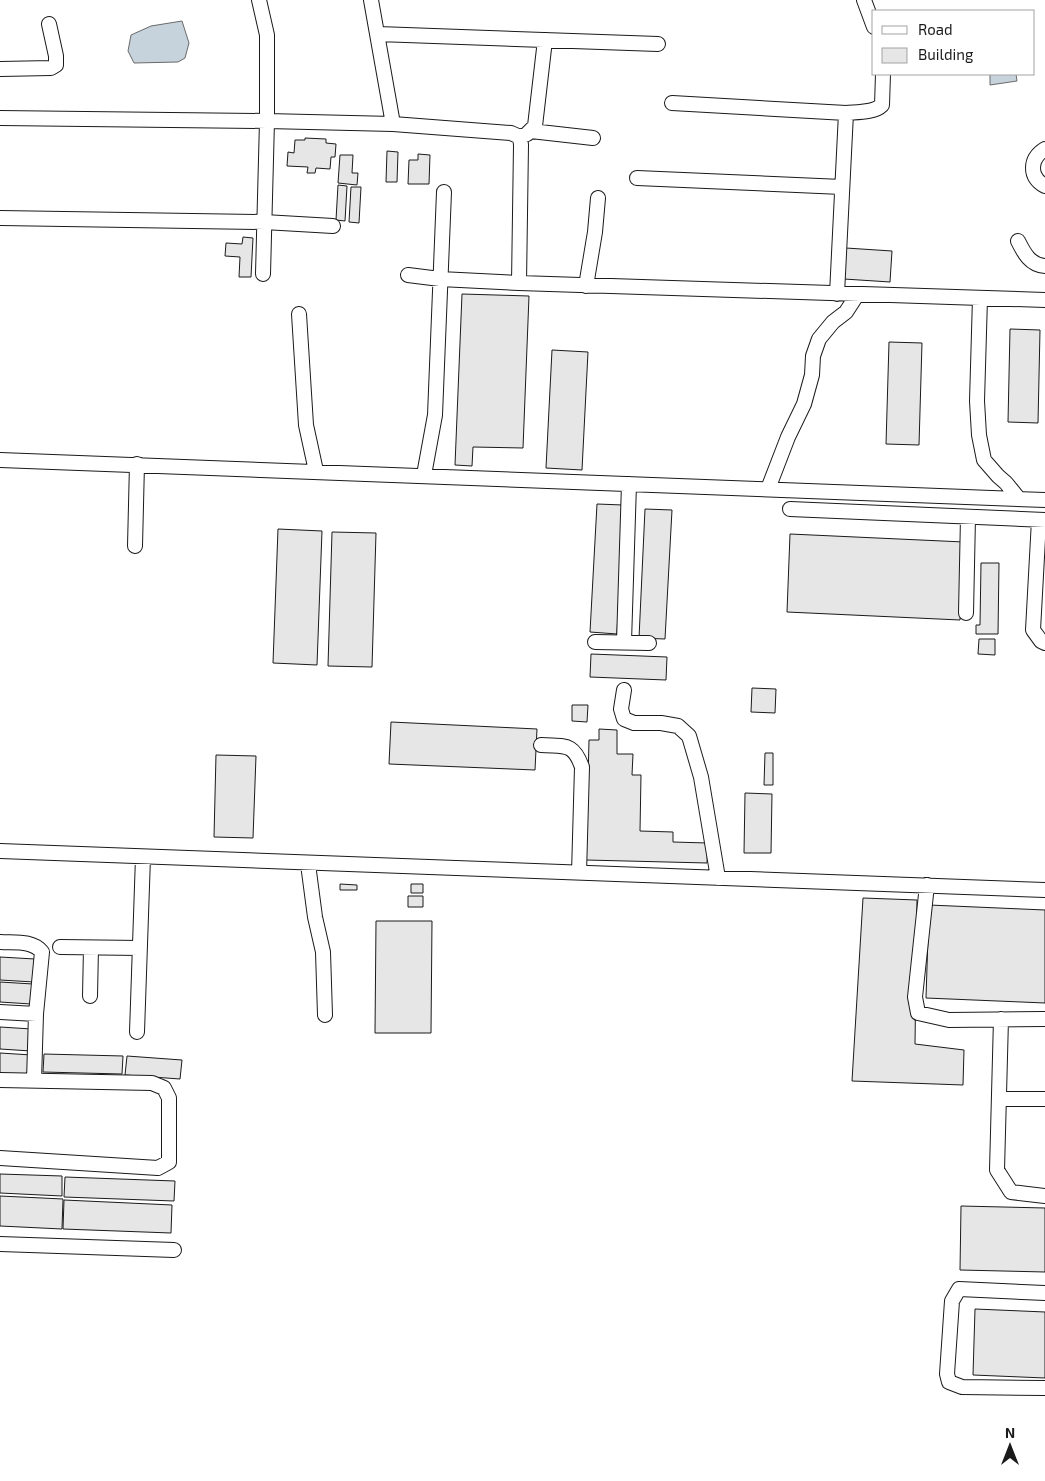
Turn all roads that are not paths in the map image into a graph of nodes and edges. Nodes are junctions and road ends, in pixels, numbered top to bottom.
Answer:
1 (259, 0) edge
2 (371, 0) edge
3 (864, 0) edge
4 (872, 22) edge
5 (49, 24) dead end
6 (378, 34) junction
7 (544, 40) junction
8 (658, 44) dead end
9 (0, 69) edge
10 (883, 75) edge
11 (672, 103) dead end
12 (846, 113) junction
13 (0, 118) edge
14 (267, 121) junction
15 (393, 124) junction
16 (525, 134) junction
17 (593, 138) dead end
18 (1045, 149) edge
19 (637, 178) dead end
20 (842, 186) junction
21 (1045, 186) edge
22 (444, 192) dead end
23 (598, 198) dead end
24 (0, 218) edge
25 (264, 222) junction
26 (333, 226) dead end
27 (1018, 241) dead end
28 (1045, 266) edge
29 (263, 274) dead end
30 (408, 275) dead end
31 (440, 279) junction
32 (519, 283) junction
33 (586, 286) junction
34 (836, 294) junction
35 (857, 295) junction
36 (980, 298) junction
37 (1045, 300) edge
38 (299, 314) dead end
39 (0, 460) edge
40 (137, 464) junction
41 (316, 471) junction
42 (424, 476) junction
43 (629, 484) junction
44 (768, 489) junction
45 (1019, 499) junction
46 (1045, 500) edge
47 (790, 508) dead end
48 (968, 517) junction
49 (1042, 520) edge
50 (135, 546) dead end
51 (966, 613) dead end
52 (594, 642) dead end
53 (624, 642) junction
54 (649, 643) dead end
55 (1045, 643) edge
56 (624, 690) dead end
57 (541, 745) dead end
58 (0, 851) edge
59 (143, 856) junction
60 (308, 864) junction
61 (579, 873) junction
62 (718, 878) junction
63 (927, 885) junction
64 (1045, 890) edge
65 (0, 942) edge
66 (60, 947) dead end
67 (91, 948) junction
68 (140, 948) junction
69 (90, 996) dead end
70 (0, 1012) edge
71 (36, 1014) junction
72 (325, 1015) dead end
73 (1001, 1019) junction
74 (1045, 1019) edge
75 (137, 1032) dead end
76 (0, 1080) edge
77 (34, 1081) junction
78 (999, 1099) junction
79 (1045, 1099) edge
80 (0, 1158) edge
81 (1045, 1196) edge
82 (0, 1244) edge
83 (174, 1250) dead end
84 (1045, 1293) edge
85 (1045, 1388) edge

1 - 14 street
2 - 6 street
3 - 4 street
5 - 9 street
6 - 7 street
6 - 15 street
7 - 8 street
7 - 16 street
10 - 12 street
11 - 12 street
12 - 20 street
13 - 14 street
14 - 15 street
14 - 25 street
15 - 16 street
16 - 17 street
16 - 32 street
18 - 21 street
19 - 20 street
20 - 34 street
22 - 31 street
23 - 33 street
24 - 25 street
25 - 26 street
25 - 29 street
27 - 28 street
30 - 31 street
31 - 32 street
31 - 42 street
32 - 33 street
33 - 34 street
34 - 35 street
35 - 36 street
35 - 44 street
36 - 37 street
36 - 45 street
38 - 41 street
39 - 40 street
40 - 41 street
40 - 50 street
41 - 42 street
42 - 43 street
43 - 44 street
43 - 53 street
44 - 45 street
45 - 46 street
47 - 48 street
48 - 49 street
48 - 51 street
49 - 55 street
52 - 53 street
53 - 54 street
56 - 62 street
57 - 61 street
58 - 59 street
59 - 60 street
59 - 68 street
60 - 61 street
60 - 72 street
61 - 62 street
62 - 63 street
63 - 64 street
63 - 73 street
65 - 71 street
66 - 67 street
67 - 68 street
67 - 69 street
68 - 75 street
70 - 71 street
71 - 77 street
73 - 74 street
73 - 78 street
76 - 77 street
77 - 80 street
78 - 79 street
78 - 81 street
82 - 83 street
84 - 85 street

